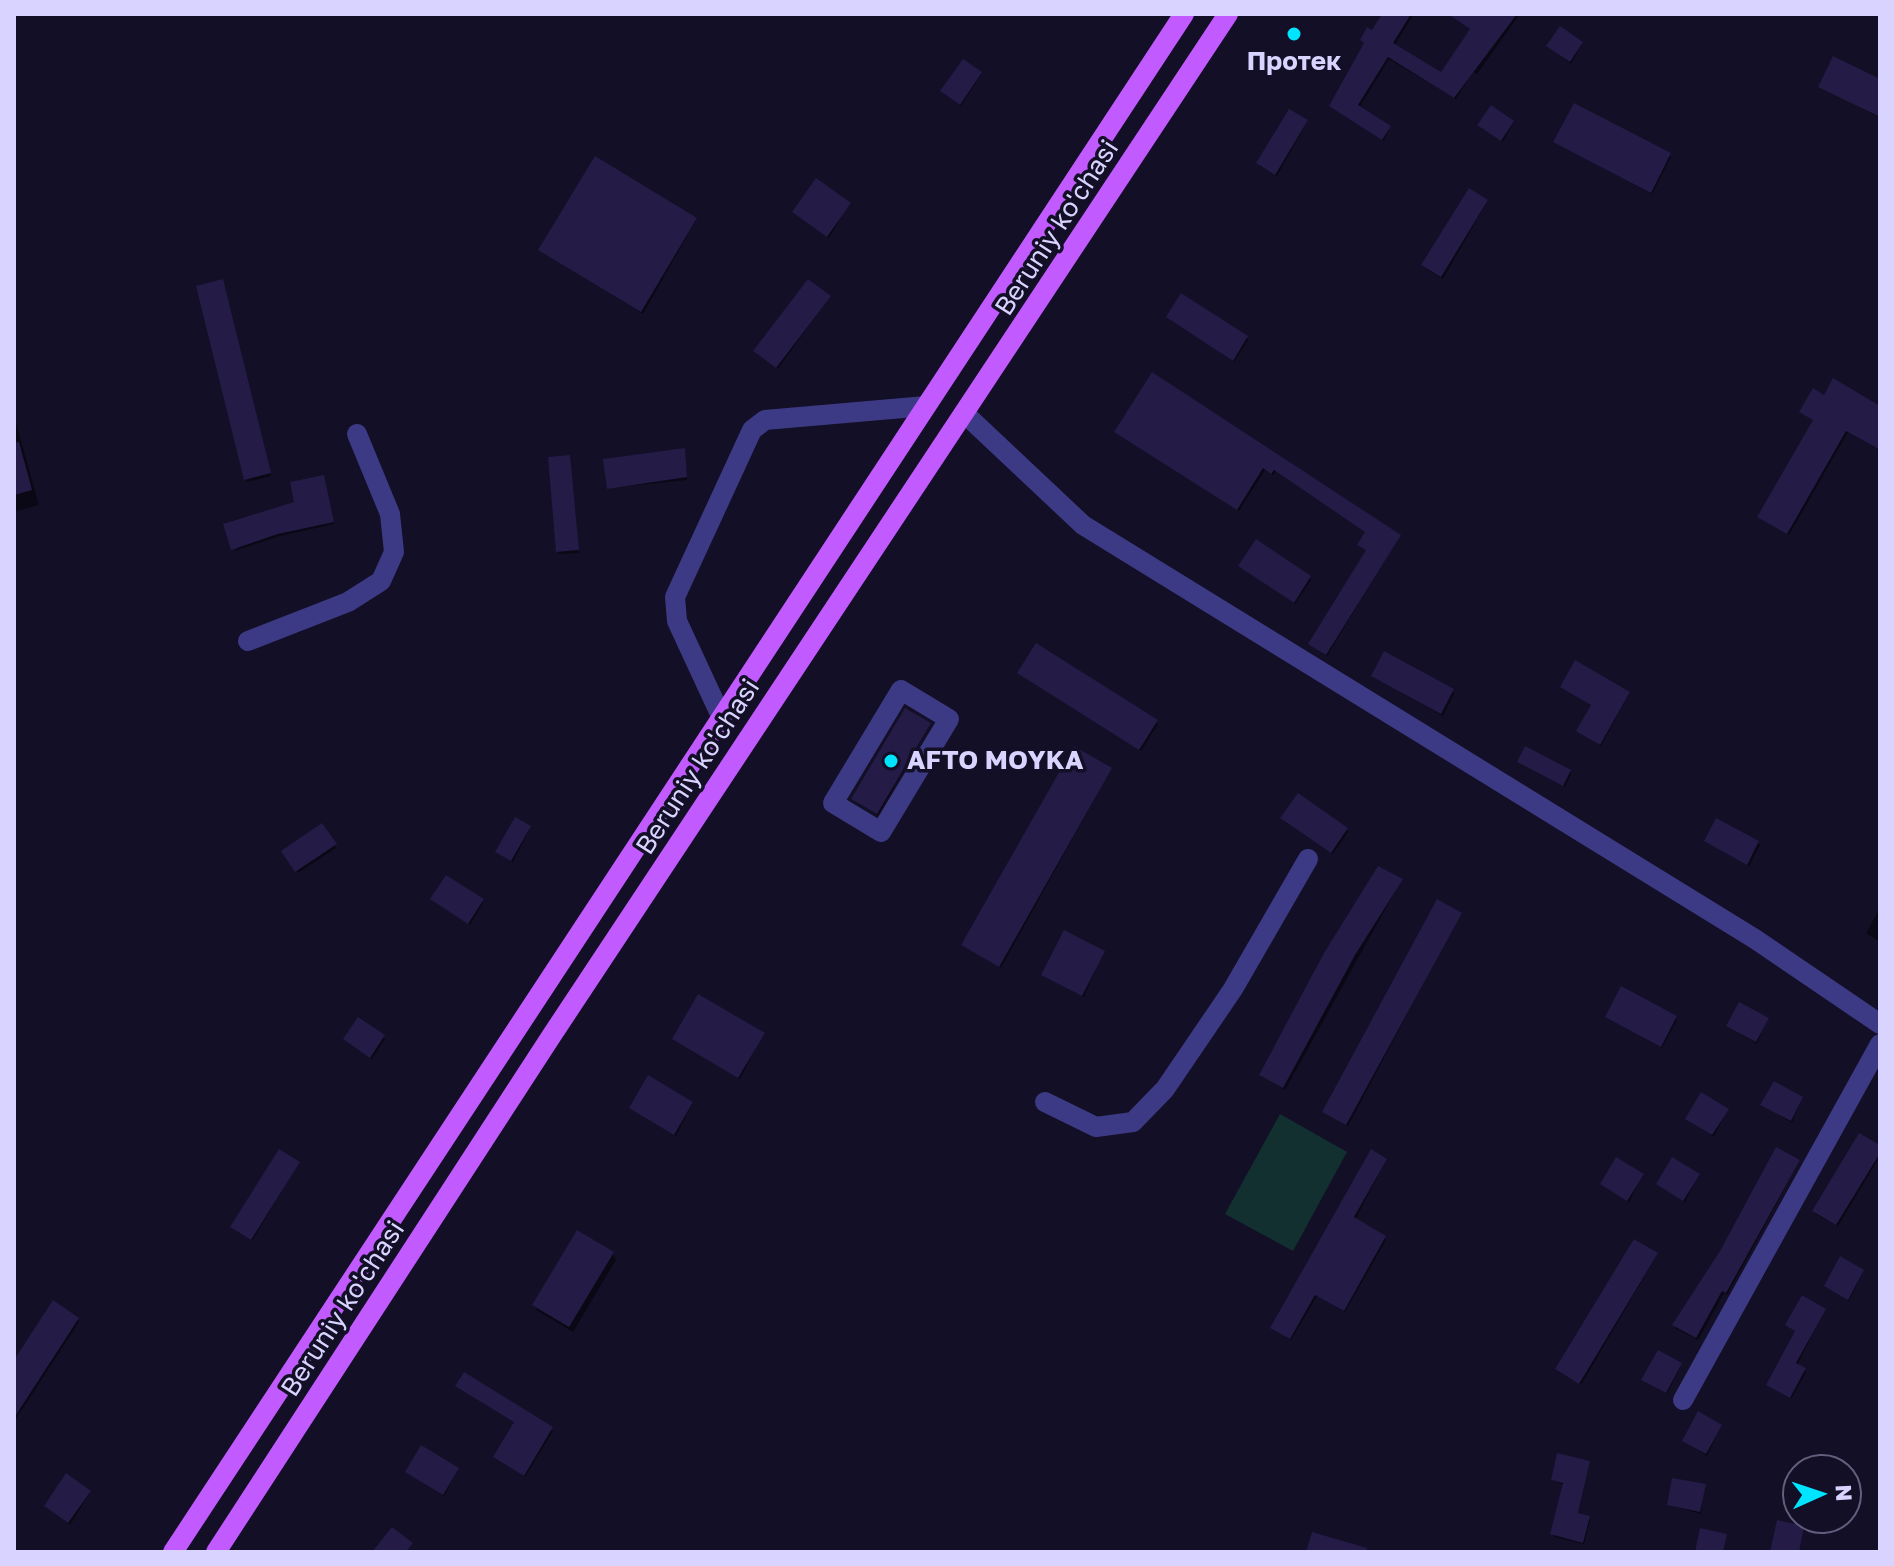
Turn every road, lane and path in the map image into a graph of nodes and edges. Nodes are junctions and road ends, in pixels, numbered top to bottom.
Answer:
1 (1184, 14) edge
2 (1228, 14) edge
3 (1164, 44) junction
4 (1195, 65) junction
5 (926, 406) junction
6 (964, 413) junction
7 (357, 434) dead end
8 (248, 641) dead end
9 (721, 716) junction
10 (949, 719) joint
11 (684, 772) junction
12 (713, 790) junction
13 (1308, 859) dead end
14 (1880, 1024) edge
15 (1880, 1044) edge
16 (1045, 1102) dead end
17 (1683, 1400) dead end
18 (173, 1552) edge
19 (216, 1552) edge

1 - 3 main road, Beruniy ko'chasi
2 - 4 main road, Beruniy ko'chasi
3 - 4 main road
3 - 5 main road, Beruniy ko'chasi
4 - 6 main road, Beruniy ko'chasi
5 - 9 main road, Beruniy ko'chasi
5 - 9 street
6 - 12 main road, Beruniy ko'chasi
6 - 14 street
7 - 8 street
9 - 11 main road, Beruniy ko'chasi
10 - 10 street
11 - 12 main road
11 - 18 main road, Beruniy ko'chasi
12 - 19 main road, Beruniy ko'chasi
13 - 16 street
15 - 17 street

